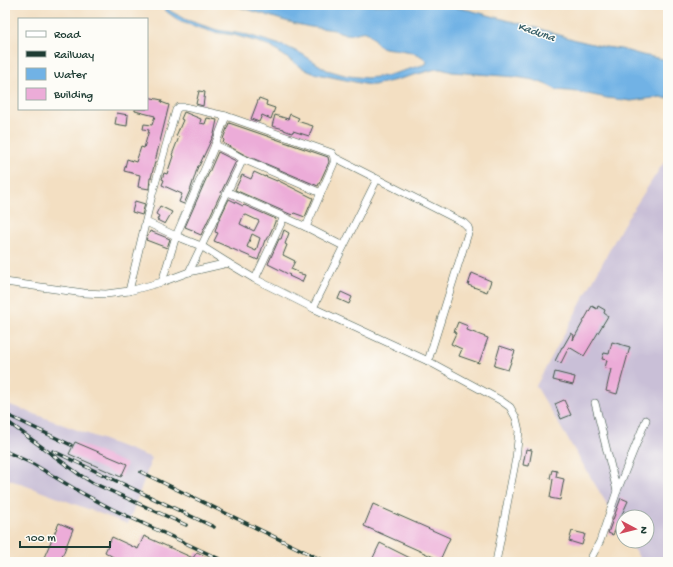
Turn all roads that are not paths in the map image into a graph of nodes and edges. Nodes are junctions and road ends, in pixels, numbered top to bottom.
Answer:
1 (226, 116) junction
2 (215, 145) junction
3 (334, 157) junction
4 (243, 159) junction
5 (377, 179) junction
6 (228, 192) junction
7 (321, 193) junction
8 (284, 217) junction
9 (146, 222) junction
10 (306, 227) junction
11 (176, 236) junction
12 (202, 246) junction
13 (343, 246) junction
14 (228, 263) junction
15 (189, 272) junction
16 (255, 279) junction
17 (5, 282) edge
18 (162, 282) junction
19 (129, 291) junction
20 (313, 308) junction
21 (428, 361) junction
22 (595, 403) dead end
23 (646, 420) dead end
24 (618, 491) junction
25 (496, 562) edge
26 (589, 562) edge

1 - 2 street
1 - 3 street
1 - 9 street
2 - 4 street
2 - 11 street
3 - 5 street
3 - 7 street
4 - 6 street
4 - 7 street
5 - 13 street
5 - 21 street
6 - 8 street
6 - 12 street
7 - 10 street
8 - 10 street
8 - 16 street
9 - 11 street
9 - 19 street
10 - 13 street
11 - 12 street
11 - 18 street
12 - 14 street
12 - 15 street
13 - 20 street
14 - 15 street
14 - 16 street
15 - 18 street
16 - 20 street
17 - 19 street
18 - 19 street
20 - 21 street
21 - 25 street
22 - 24 street
23 - 24 street
24 - 26 street

